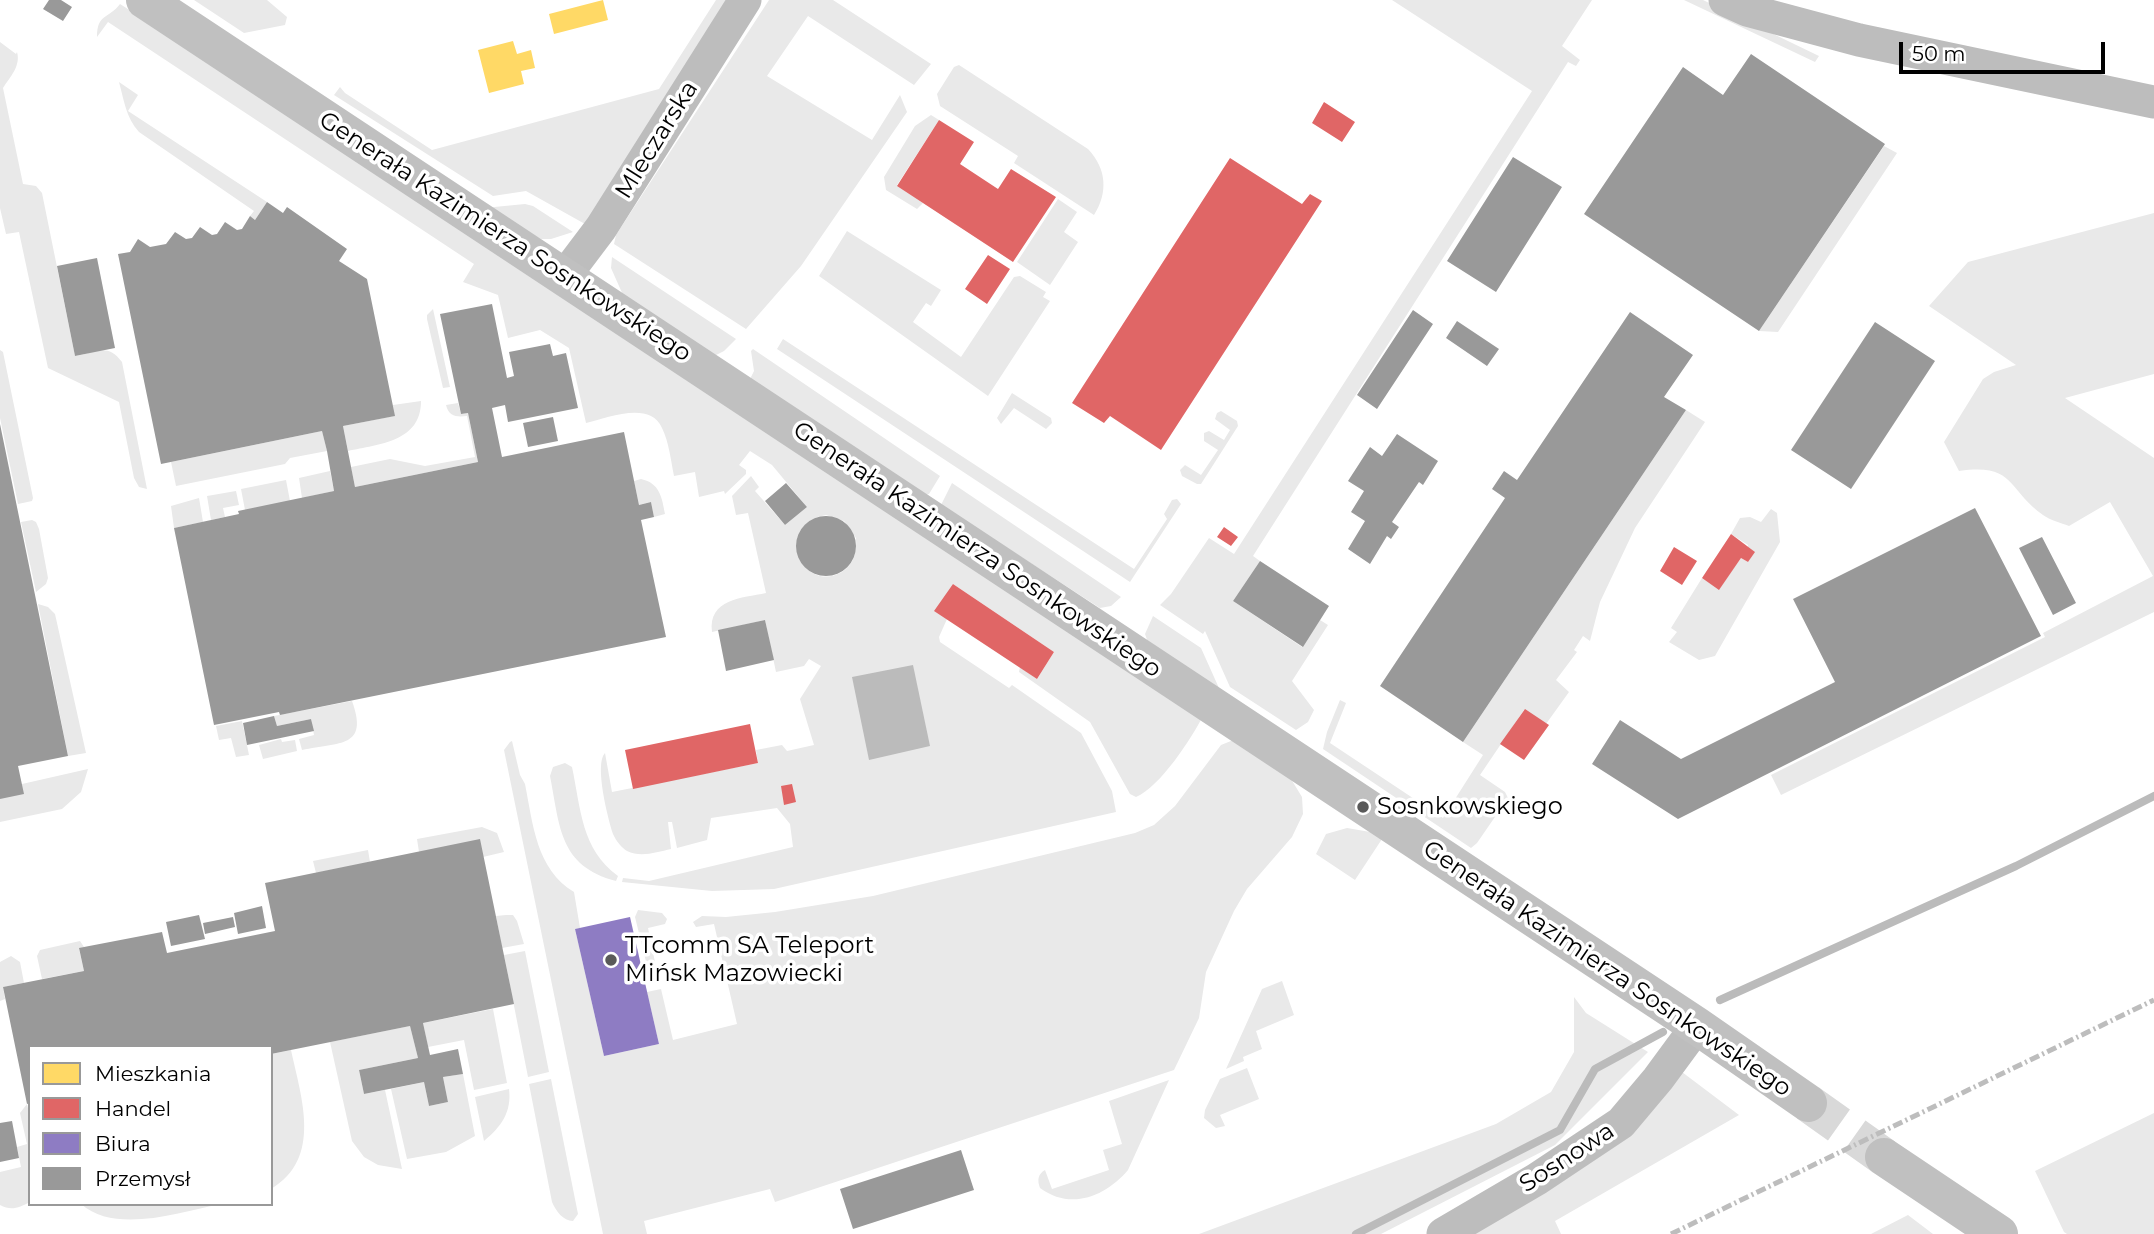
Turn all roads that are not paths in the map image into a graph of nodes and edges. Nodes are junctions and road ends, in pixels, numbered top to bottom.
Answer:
1 (145, 0) edge
2 (746, 0) edge
3 (1725, 0) edge
4 (2154, 102) edge
5 (564, 277) junction
6 (1697, 1026) junction
7 (1808, 1103) tunnel mouth
8 (1884, 1157) tunnel mouth
9 (1443, 1234) edge
10 (1999, 1234) edge

1 - 5 street, Generała Kazimierza Sosnkowskiego
2 - 5 street, Mleczarska
3 - 4 street
5 - 6 street, Generała Kazimierza Sosnkowskiego
6 - 7 street, Generała Kazimierza Sosnkowskiego
6 - 9 street, Sosnowa
8 - 10 street

